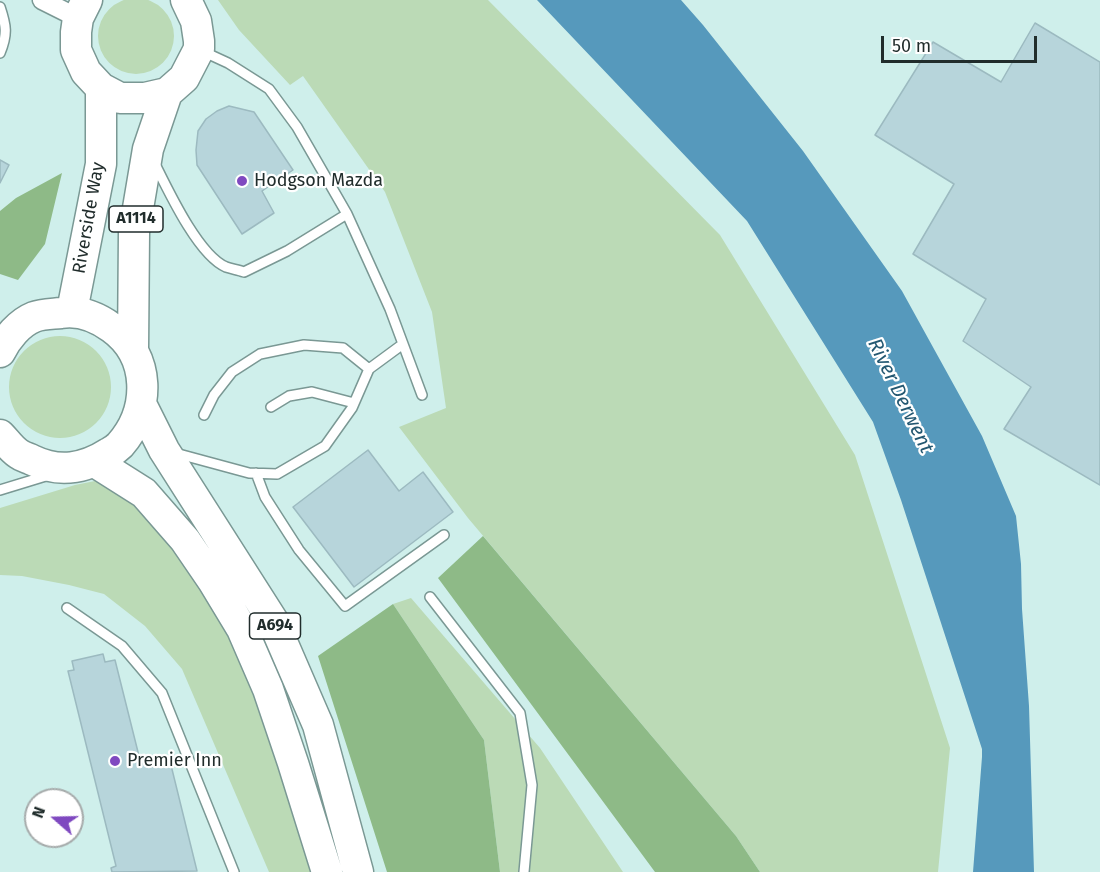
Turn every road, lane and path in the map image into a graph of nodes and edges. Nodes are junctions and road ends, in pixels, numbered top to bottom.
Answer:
1 (42, 0) edge
2 (187, 0) edge
3 (0, 7) edge
4 (83, 9) edge
5 (199, 49) junction
6 (0, 53) edge
7 (101, 88) junction
8 (167, 93) junction
9 (148, 149) junction
10 (347, 214) junction
11 (72, 311) junction
12 (11, 320) edge
13 (403, 344) junction
14 (133, 350) junction
15 (0, 352) edge
16 (369, 369) junction
17 (422, 395) dead end
18 (354, 403) junction
19 (141, 404) junction
20 (271, 407) dead end
21 (204, 415) dead end
22 (0, 435) edge
23 (164, 450) junction
24 (82, 465) junction
25 (253, 473) junction
26 (0, 490) edge
27 (444, 535) dead end
28 (430, 597) dead end
29 (67, 608) dead end
30 (234, 872) edge
31 (327, 872) edge
32 (358, 872) edge
33 (524, 872) edge

1 - 4 street
2 - 5 main road
3 - 6 lane
4 - 7 main road
5 - 8 main road, A1114
5 - 10 lane
7 - 8 main road
7 - 11 main road, Riverside Way / A1114
8 - 9 main road, A1114
9 - 10 lane
9 - 14 main road, A1114
10 - 13 lane
11 - 12 main road, A694
11 - 14 main road, A694
12 - 15 main road, A694
13 - 16 lane
13 - 17 lane
14 - 19 main road, A694
16 - 18 lane
16 - 21 lane
18 - 20 lane
18 - 25 lane
19 - 23 main road, A694
19 - 24 main road, A694
22 - 24 main road, A694
23 - 25 lane
23 - 32 main road, A694
24 - 26 lane
24 - 31 main road, A694
25 - 27 lane
28 - 33 lane
29 - 30 lane

